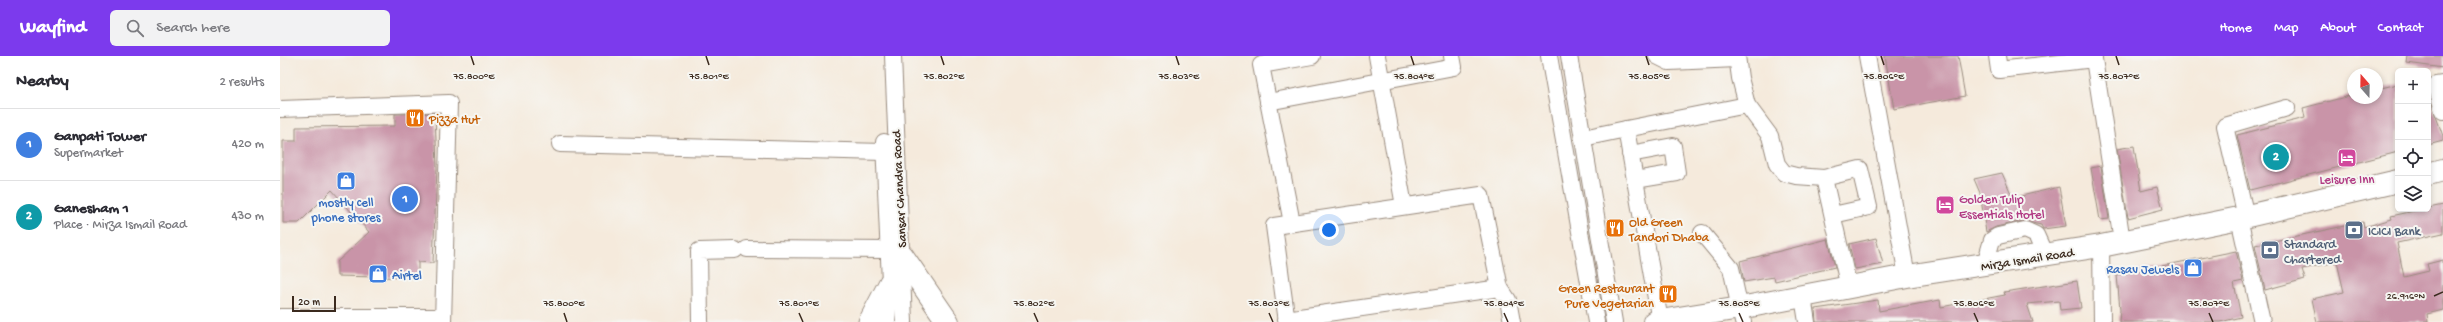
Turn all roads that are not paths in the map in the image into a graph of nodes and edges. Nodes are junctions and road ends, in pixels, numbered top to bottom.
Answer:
1 (882, 56) edge
2 (893, 56) edge
3 (1312, 56) edge
4 (1377, 56) edge
5 (1452, 56) edge
6 (1548, 56) edge
7 (1569, 56) edge
8 (1657, 56) edge
9 (1867, 56) edge
10 (1997, 56) edge
11 (1737, 58) edge
12 (1381, 81) junction
13 (2443, 84) edge
14 (1268, 102) junction
15 (1747, 105) junction
16 (2287, 108) dead end
17 (280, 109) edge
18 (2443, 111) edge
19 (1626, 129) junction
20 (1583, 138) junction
21 (560, 144) dead end
22 (884, 152) junction
23 (1630, 154) junction
24 (2443, 170) edge
25 (2431, 173) edge
26 (1824, 178) junction
27 (1635, 180) junction
28 (2395, 182) edge
29 (1404, 206) junction
30 (1833, 215) junction
31 (2242, 217) junction
32 (1292, 223) junction
33 (1702, 233) dead end
34 (2122, 241) junction
35 (2101, 246) junction
36 (895, 252) junction
37 (1907, 276) junction
38 (890, 282) junction
39 (1500, 288) junction
40 (1849, 288) junction
41 (1803, 296) junction
42 (1741, 315) edge
43 (280, 317) edge
44 (443, 320) edge
45 (1287, 320) edge
46 (1666, 321) edge
47 (700, 322) edge
48 (869, 322) edge
49 (886, 322) edge
50 (904, 322) edge
51 (948, 322) edge
52 (1512, 322) edge
53 (1596, 322) edge
54 (1614, 322) edge
55 (1807, 322) edge
56 (2102, 322) edge
57 (2262, 322) edge

1 - 22 street, Sansar Chandra Road
2 - 36 street, Sansar Chandra Road
3 - 14 street
4 - 12 street
5 - 12 street
6 - 53 street
7 - 20 street
8 - 11 street
9 - 37 street
10 - 34 street
11 - 15 street
12 - 14 street
12 - 29 street
13 - 18 street
14 - 32 street
15 - 19 street
15 - 26 street
16 - 31 street
17 - 44 street
19 - 20 street
19 - 23 street
20 - 54 street
21 - 22 street
22 - 36 street, Sansar Chandra Road
23 - 27 street
23 - 27 street
24 - 25 highway
26 - 30 street
26 - 30 street
27 - 46 street
28 - 31 highway, Mirza Ismail Road
29 - 32 street
29 - 39 street
30 - 40 street
31 - 34 highway, Mirza Ismail Road
31 - 57 street
32 - 45 street
33 - 42 street
34 - 35 highway, Mirza Ismail Road
35 - 37 highway, Mirza Ismail Road
35 - 56 street
36 - 38 street, Sansar Chandra Road
36 - 47 street
36 - 50 street, Sansar Chandra Road
36 - 51 highway
37 - 40 highway, Mirza Ismail Road
38 - 48 main road
38 - 49 street, Sansar Chandra Road
39 - 45 street
39 - 52 street
40 - 41 highway, Mirza Ismail Road
41 - 42 highway, Mirza Ismail Road
41 - 55 street
42 - 46 highway, Mirza Ismail Road
43 - 44 street

